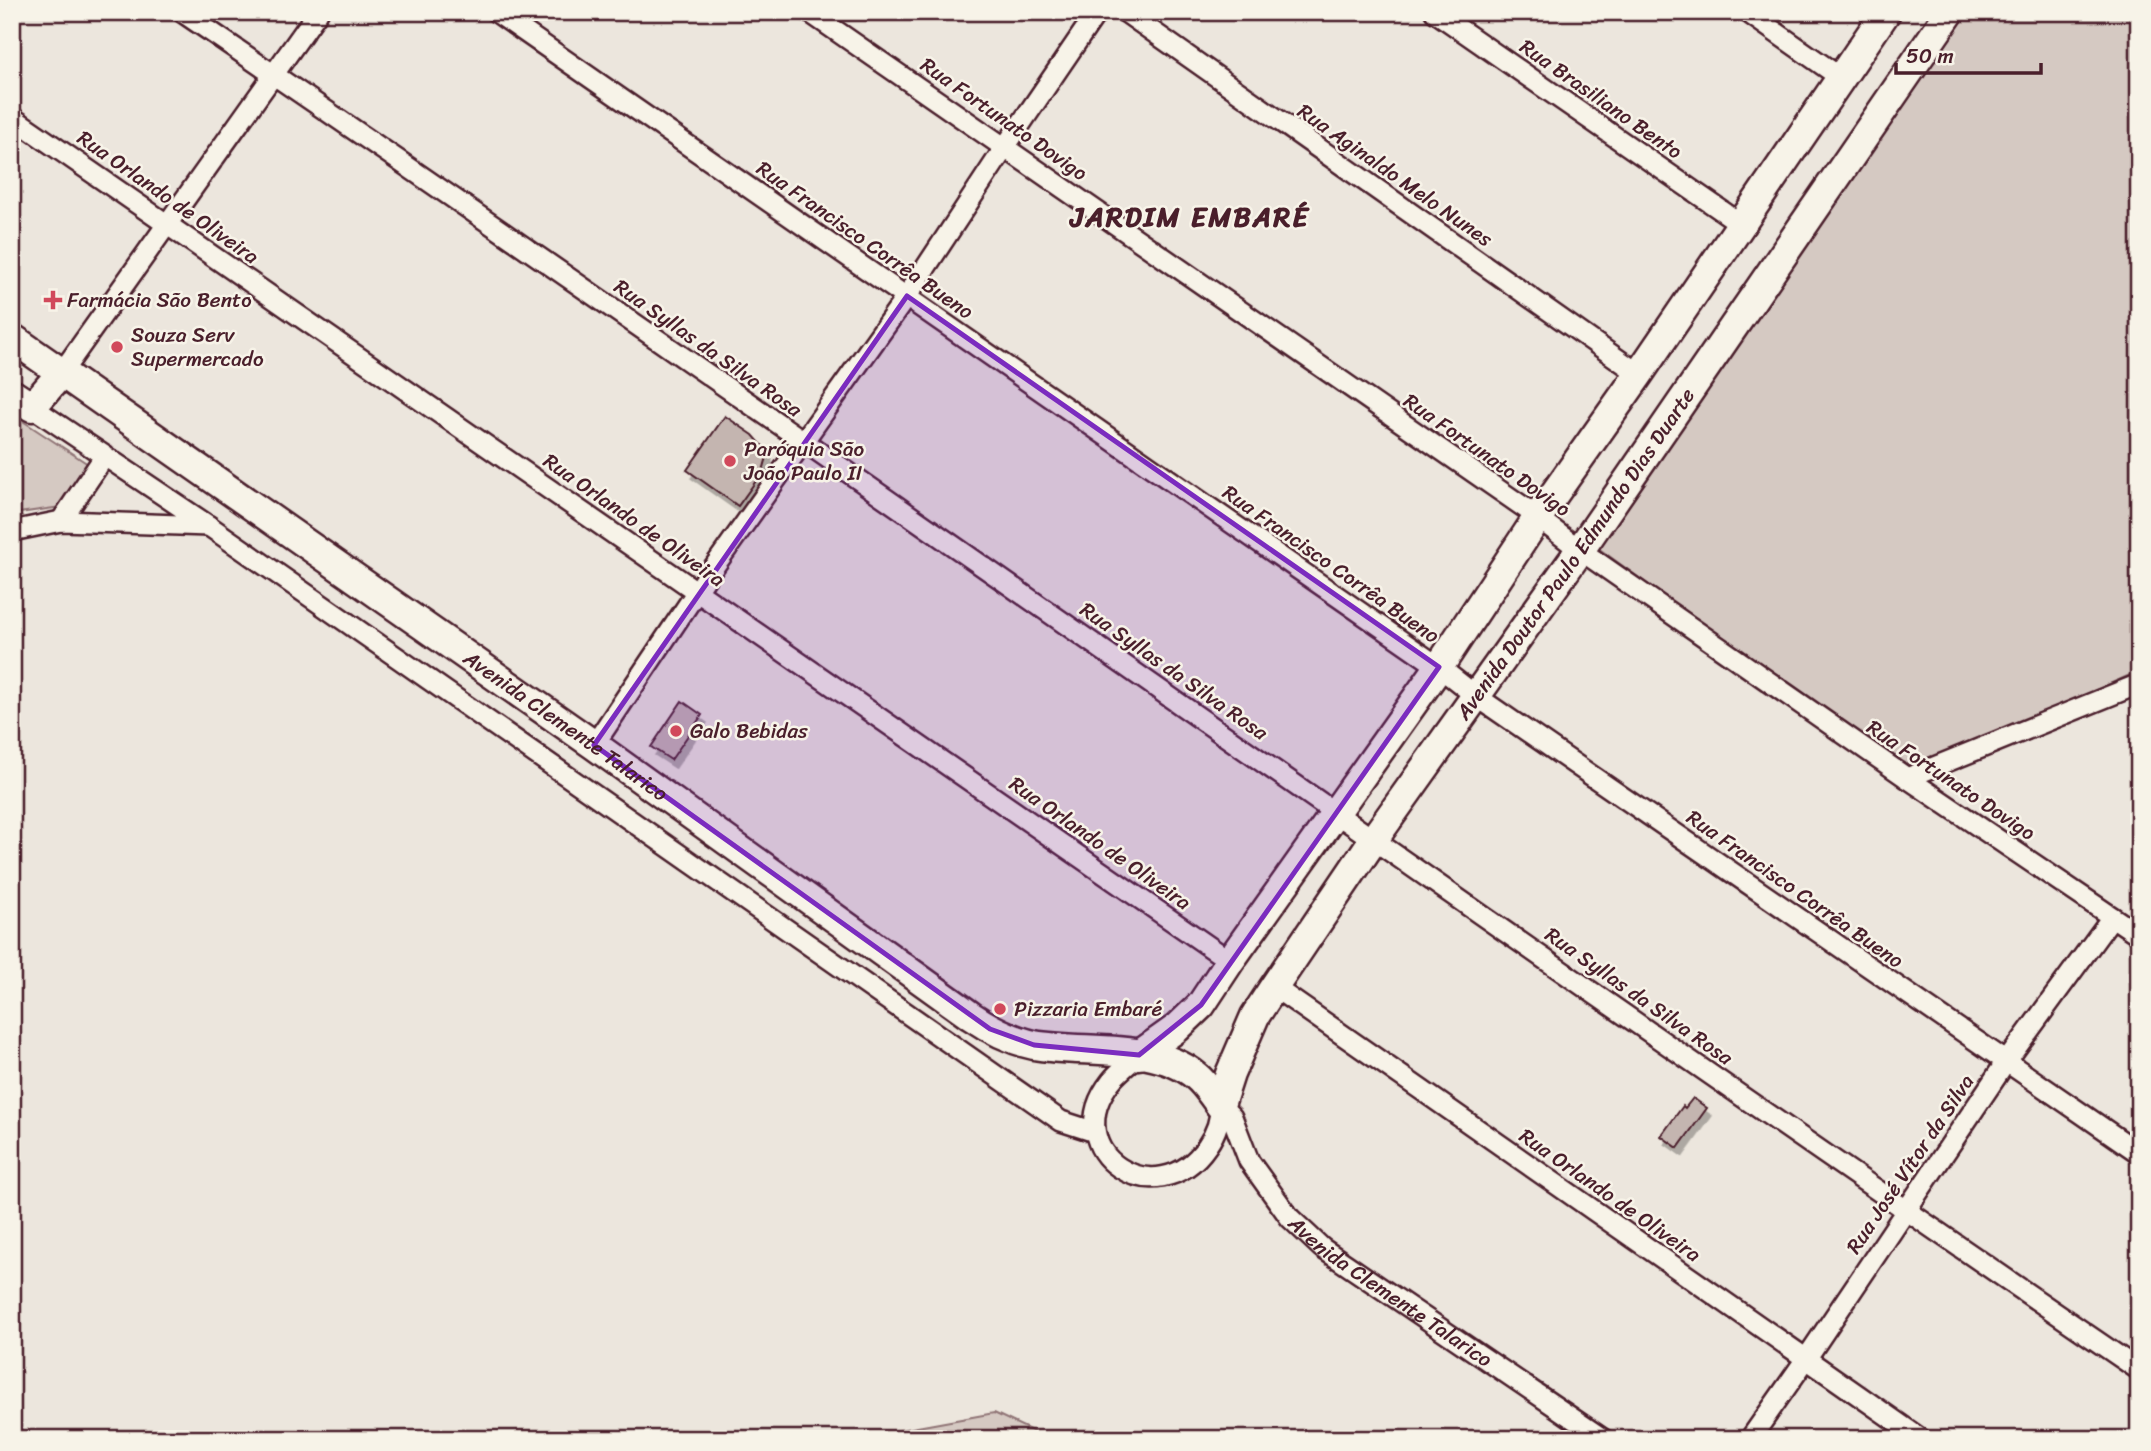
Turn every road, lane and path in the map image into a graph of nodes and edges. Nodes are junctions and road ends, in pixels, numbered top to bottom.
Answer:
1 (182, 12) edge
2 (318, 12) edge
3 (496, 12) edge
4 (808, 12) edge
5 (1097, 12) edge
6 (1125, 12) edge
7 (1435, 12) edge
8 (1747, 12) edge
9 (1886, 12) edge
10 (1950, 12) edge
11 (274, 75) junction
12 (1841, 78) junction
13 (12, 117) edge
14 (1005, 147) junction
15 (1741, 224) junction
16 (167, 225) junction
17 (907, 296) junction
18 (12, 338) edge
19 (62, 372) junction
20 (1639, 374) junction
21 (22, 400) edge
22 (803, 440) junction
23 (104, 457) junction
24 (1538, 517) junction
25 (61, 521) junction
26 (209, 526) junction
27 (12, 531) edge
28 (1580, 550) junction
29 (696, 591) junction
30 (1438, 667) junction
31 (2139, 684) edge
32 (1476, 696) junction
33 (594, 745) junction
34 (1907, 778) junction
35 (1336, 812) junction
36 (1374, 839) junction
37 (2112, 917) junction
38 (2139, 935) edge
39 (1230, 961) junction
40 (1274, 987) junction
41 (1139, 1055) junction
42 (2006, 1062) junction
43 (1220, 1105) junction
44 (1095, 1132) junction
45 (2139, 1153) edge
46 (1907, 1211) junction
47 (1807, 1359) junction
48 (2139, 1370) edge
49 (1603, 1439) edge
50 (1750, 1439) edge
51 (1921, 1439) edge

1 - 11 street, Rua Syllas da Silva Rosa
2 - 11 street
3 - 17 street, Rua Francisco Corrêa Bueno
4 - 14 street, Rua Fortunato Dovigo
5 - 14 street
6 - 20 street, Rua Aginaldo Melo Nunes
7 - 15 street, Rua Brasiliano Bento
8 - 12 street
9 - 12 street
10 - 28 street, Avenida Doutor Paulo Edmundo Dias Duarte
11 - 16 street
11 - 22 street, Rua Syllas da Silva Rosa
12 - 15 street
13 - 16 street, Rua Orlando de Oliveira
14 - 17 street
14 - 24 street, Rua Fortunato Dovigo
15 - 20 street
16 - 19 street
16 - 29 street, Rua Orlando de Oliveira
17 - 22 street
17 - 30 street, Rua Francisco Corrêa Bueno
18 - 19 street, Avenida Clemente Talarico
19 - 21 street
19 - 33 street, Avenida Clemente Talarico
20 - 24 street
21 - 23 street, Avenida Clemente Talarico
22 - 29 street
22 - 35 street, Rua Syllas da Silva Rosa
23 - 25 street
23 - 26 street, Avenida Clemente Talarico
24 - 28 street, Rua Fortunato Dovigo
24 - 30 street
25 - 26 street
25 - 27 street
26 - 44 street, Avenida Clemente Talarico
28 - 32 street, Avenida Doutor Paulo Edmundo Dias Duarte
28 - 34 street, Rua Fortunato Dovigo
29 - 33 street
29 - 39 street, Rua Orlando de Oliveira
30 - 32 street, Rua Francisco Corrêa Bueno
30 - 35 street
31 - 34 street
32 - 36 street, Avenida Doutor Paulo Edmundo Dias Duarte
32 - 42 street, Rua Francisco Corrêa Bueno
33 - 41 street, Avenida Clemente Talarico
34 - 37 street, Rua Fortunato Dovigo
35 - 36 street, Rua Syllas da Silva Rosa
35 - 39 street
36 - 40 street, Avenida Doutor Paulo Edmundo Dias Duarte
36 - 46 street, Rua Syllas da Silva Rosa
37 - 38 street, Rua Fortunato Dovigo
37 - 42 street, Rua José Vítor da Silva
39 - 41 street
40 - 43 street, Avenida Doutor Paulo Edmundo Dias Duarte
40 - 47 street, Rua Orlando de Oliveira
41 - 43 street, Avenida Clemente Talarico
41 - 44 street
42 - 45 street, Rua Francisco Corrêa Bueno
42 - 46 street, Rua José Vítor da Silva
43 - 44 street
43 - 49 street, Avenida Clemente Talarico
46 - 47 street, Rua José Vítor da Silva
46 - 48 street, Rua Syllas da Silva Rosa
47 - 50 street, Rua José Vítor da Silva
47 - 51 street, Rua Orlando de Oliveira

